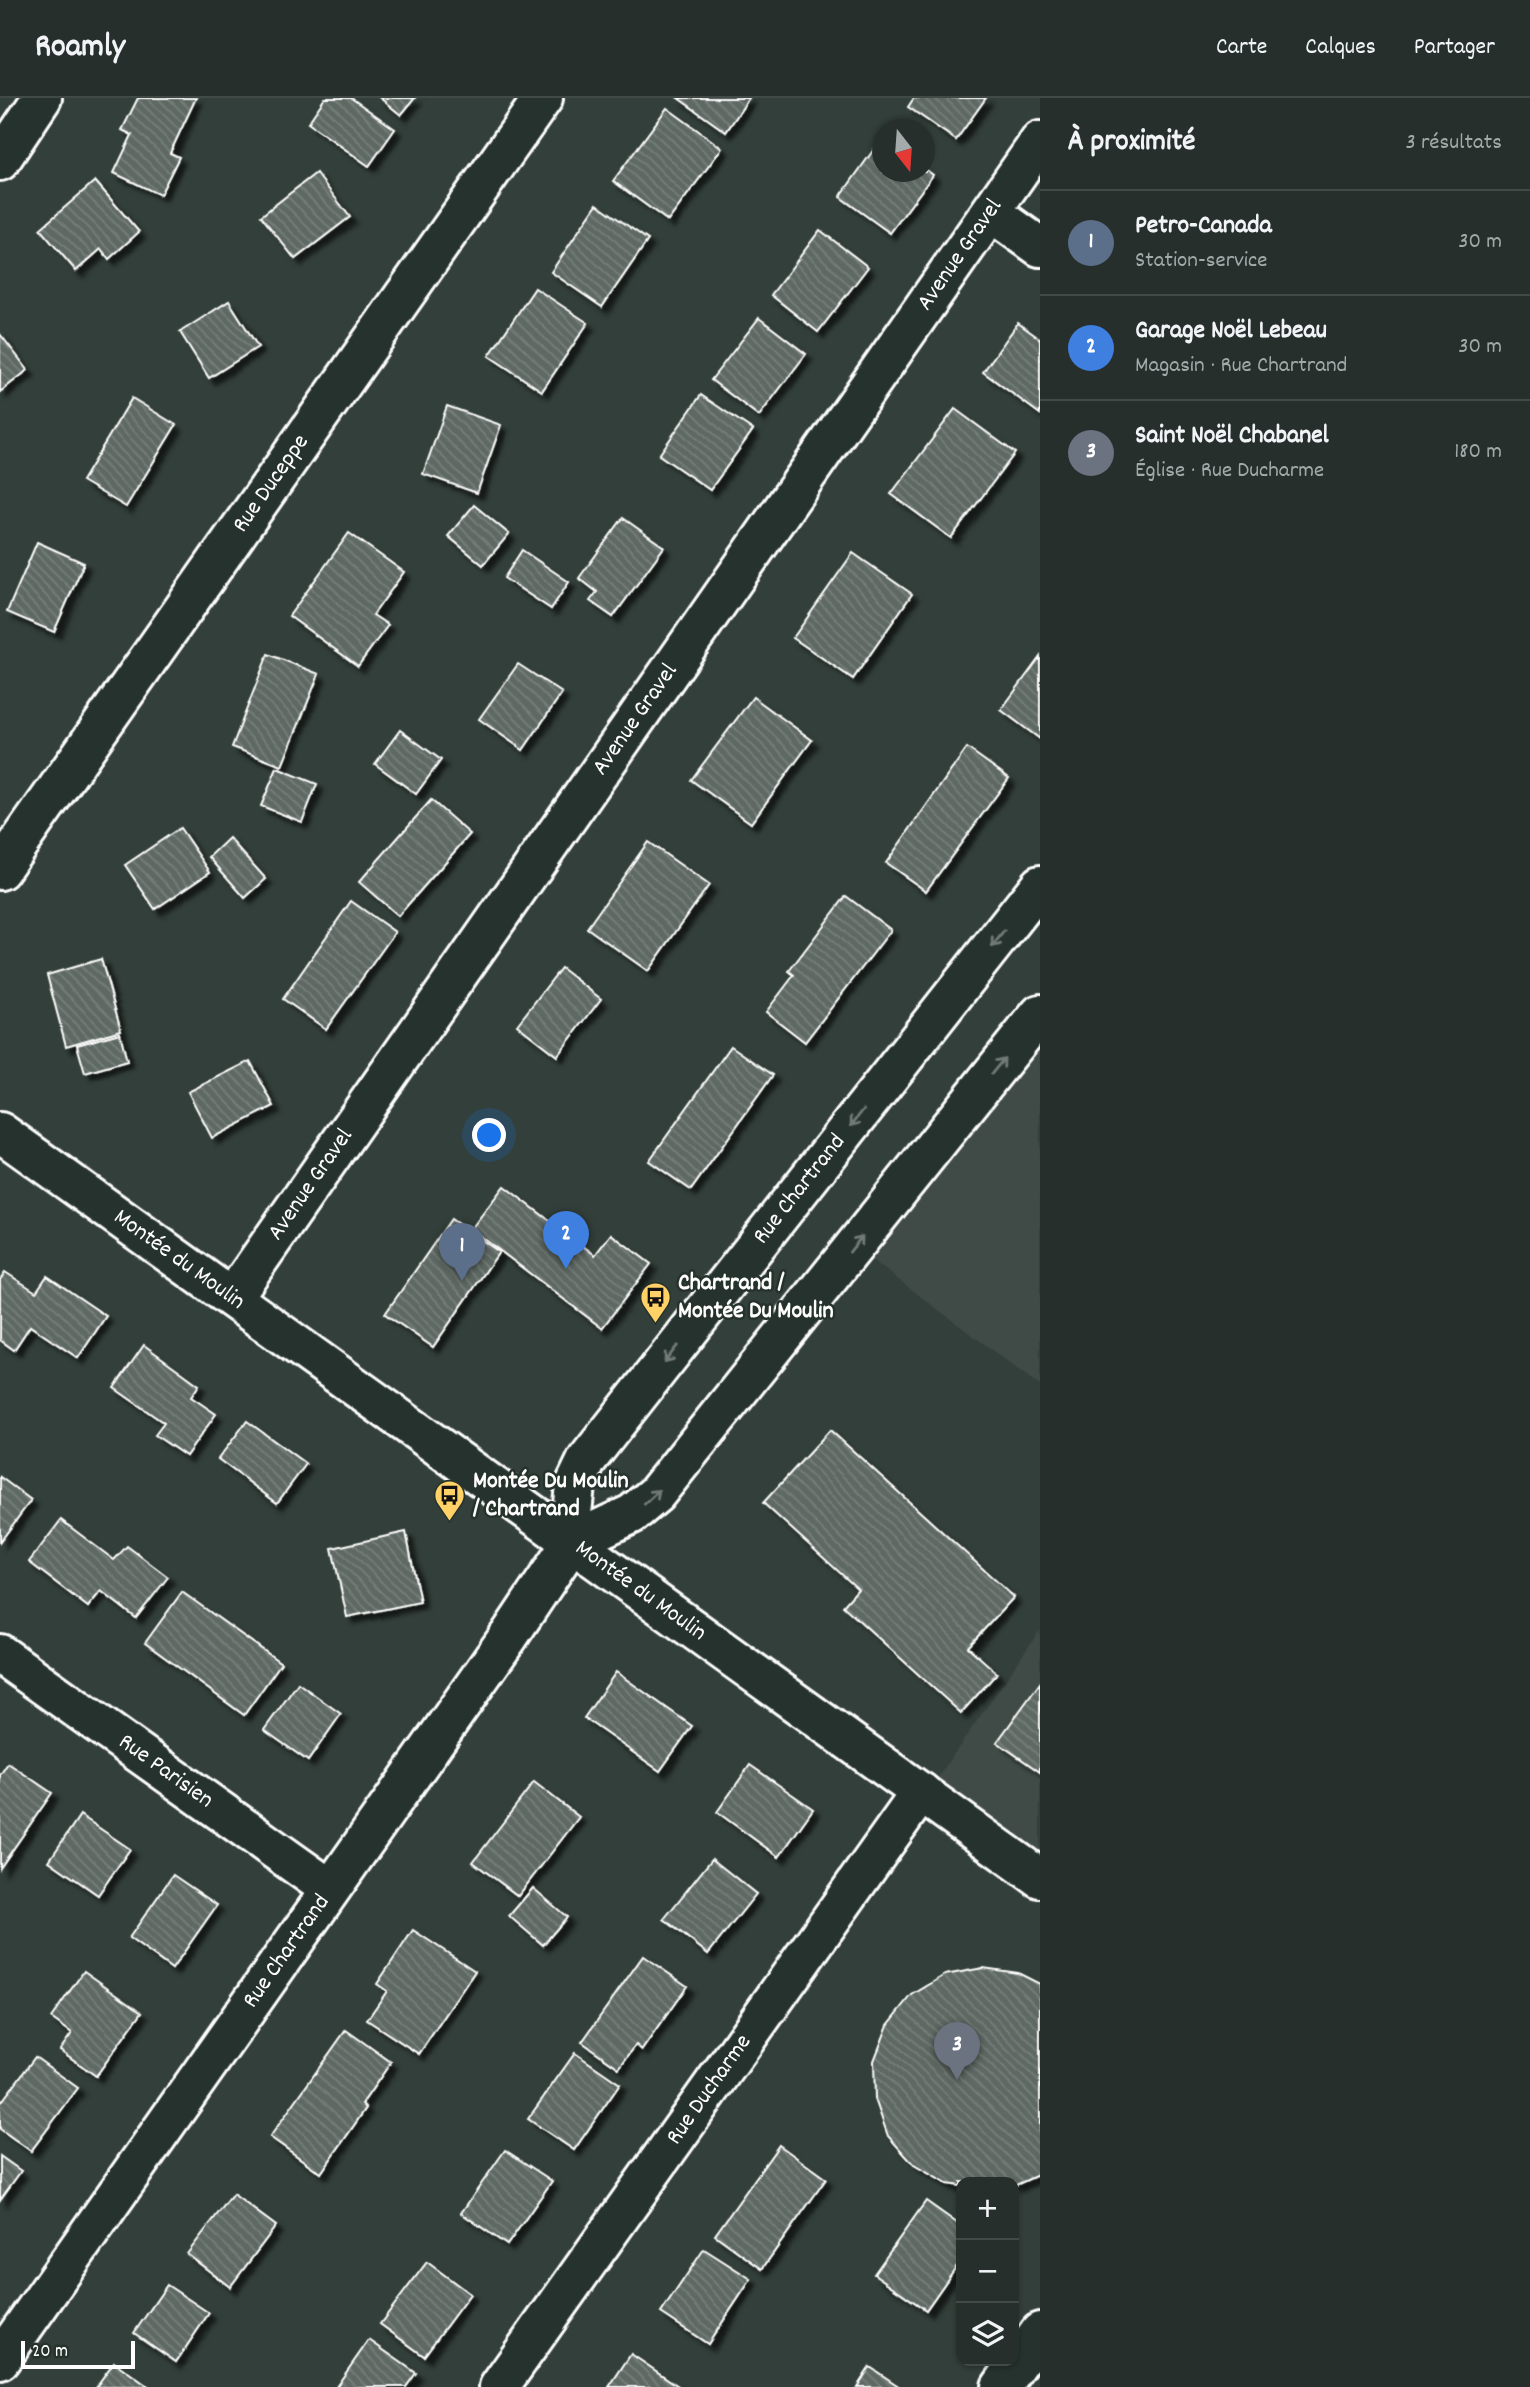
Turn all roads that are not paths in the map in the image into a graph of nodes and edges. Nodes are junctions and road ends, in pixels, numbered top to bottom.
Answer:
1 (42, 98) edge
2 (543, 98) edge
3 (1040, 141) edge
4 (0, 161) edge
5 (990, 212) junction
6 (1040, 247) edge
7 (0, 870) edge
8 (1040, 885) edge
9 (1040, 1014) edge
10 (0, 1132) edge
11 (232, 1298) junction
12 (572, 1542) junction
13 (0, 1654) edge
14 (921, 1792) junction
15 (1040, 1878) edge
16 (330, 1889) junction
17 (1040, 2332) edge
18 (0, 2360) edge
19 (499, 2387) edge
20 (1001, 2387) edge

1 - 4 street
2 - 7 street, Rue Duceppe
3 - 5 street, Avenue Gravel
5 - 6 street
5 - 11 street, Avenue Gravel
8 -> 12 street, Rue Chartrand
12 -> 9 street
10 - 11 street, Montée du Moulin
11 - 12 street, Montée du Moulin
12 - 14 street, Montée du Moulin
12 - 16 street, Rue Chartrand
13 - 16 street, Rue Parisien
14 - 15 street, Montée du Moulin
14 - 19 street, Rue Ducharme
16 - 18 street, Rue Chartrand
17 - 20 street

